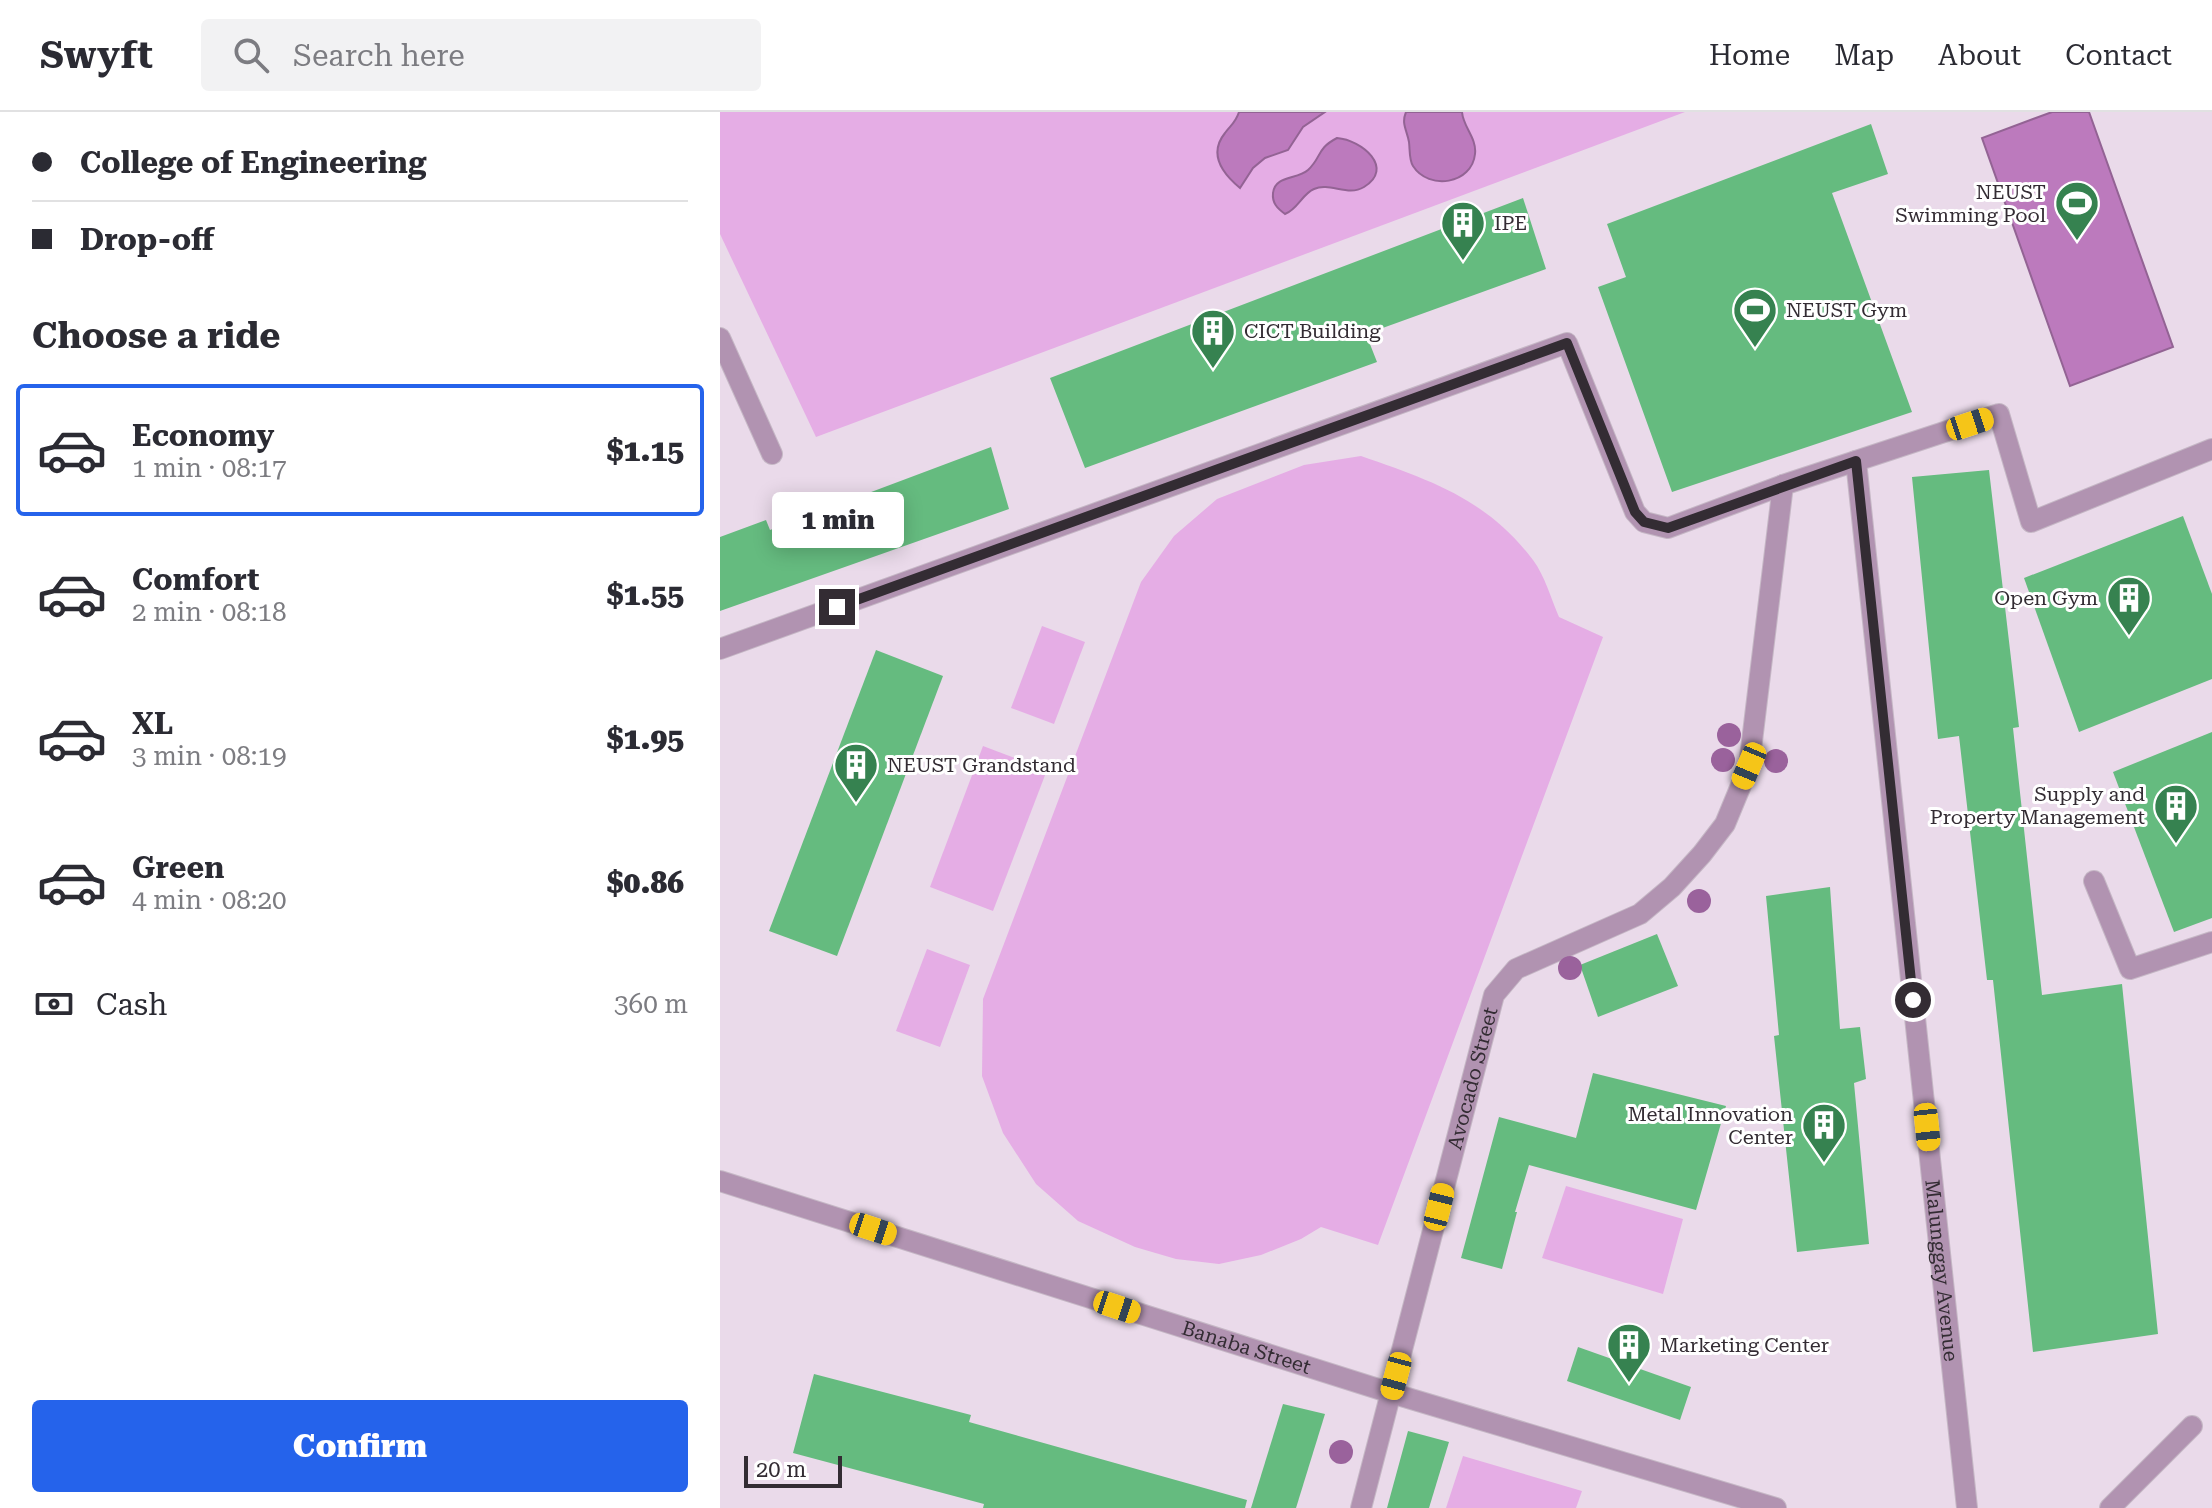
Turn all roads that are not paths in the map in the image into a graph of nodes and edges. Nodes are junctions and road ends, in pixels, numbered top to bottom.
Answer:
1 (720, 338) edge
2 (2212, 449) edge
3 (772, 454) dead end
4 (1856, 461) junction
5 (1783, 485) junction
6 (720, 649) edge
7 (2094, 881) dead end
8 (2212, 942) edge
9 (720, 1181) edge
10 (1391, 1393) junction
11 (2192, 1426) dead end
12 (1361, 1508) edge
13 (1776, 1508) edge
14 (1967, 1508) edge
15 (2110, 1508) edge

1 - 3 street
2 - 4 street
4 - 5 street
4 - 14 street, Malunggay Avenue
5 - 6 street
5 - 10 street, Avocado Street
7 - 8 street
9 - 10 street, Banaba Street
10 - 12 street, Avocado Street
10 - 13 street, Banaba Street
11 - 15 street

